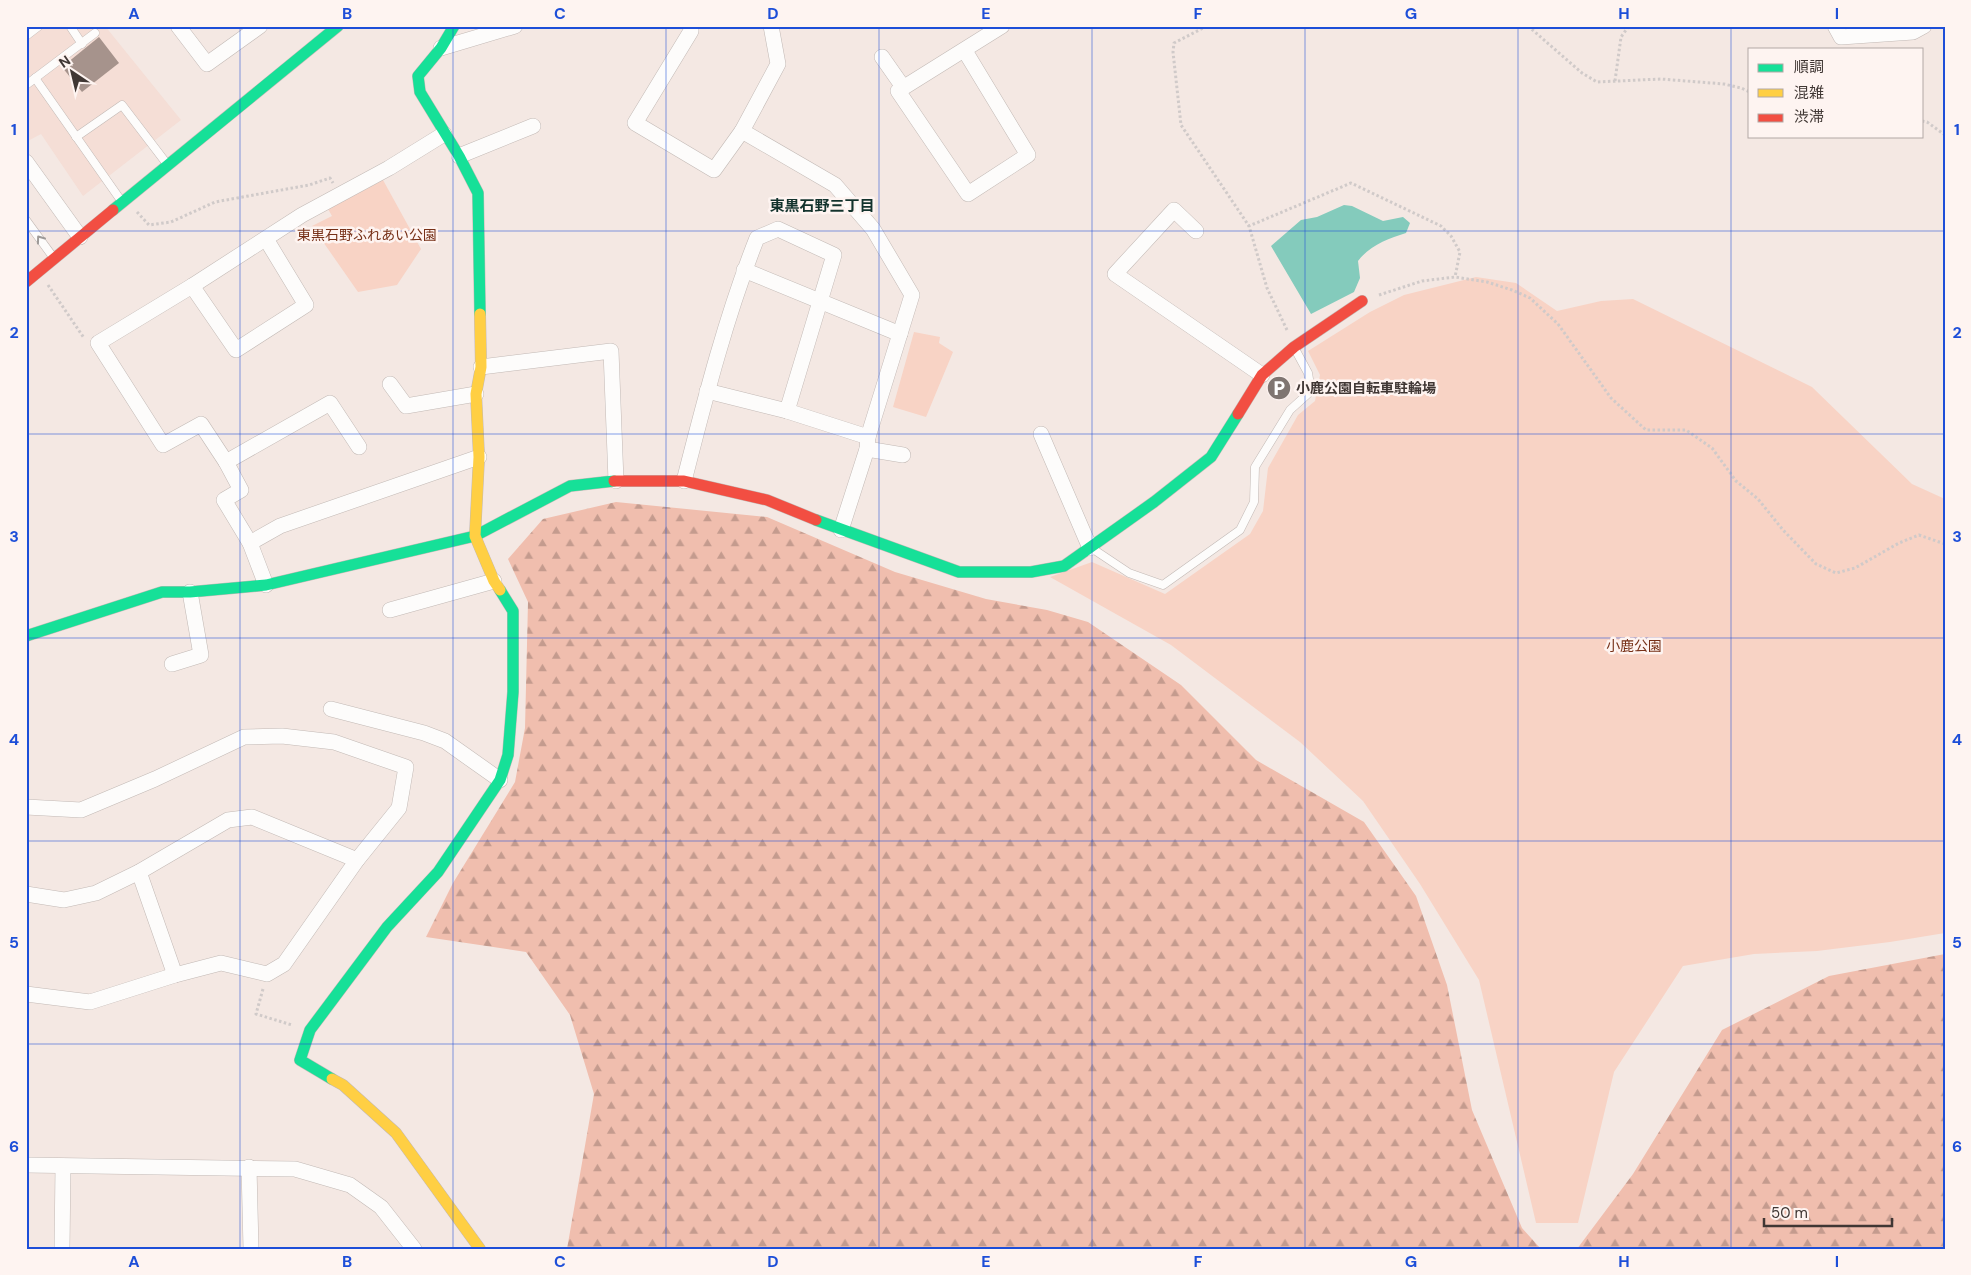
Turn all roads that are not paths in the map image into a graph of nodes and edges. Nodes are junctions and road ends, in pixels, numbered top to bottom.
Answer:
1 (39, 26) edge
2 (70, 26) edge
3 (178, 26) edge
4 (260, 26) edge
5 (338, 26) edge
6 (454, 26) edge
7 (515, 26) edge
8 (691, 26) edge
9 (772, 26) edge
10 (1002, 26) edge
11 (1835, 26) edge
12 (1924, 26) edge
13 (95, 33) dead end
14 (26, 36) edge
15 (82, 44) junction
16 (441, 48) junction
17 (965, 51) junction
18 (882, 57) dead end
19 (35, 78) junction
20 (26, 85) edge
21 (903, 87) junction
22 (533, 126) dead end
23 (742, 131) junction
24 (444, 134) junction
25 (76, 137) junction
26 (460, 156) junction
27 (26, 162) edge
28 (168, 166) junction
29 (125, 202) junction
30 (26, 220) edge
31 (1196, 231) dead end
32 (80, 237) junction
33 (266, 239) junction
34 (54, 259) junction
35 (744, 270) junction
36 (26, 282) edge
37 (192, 286) junction
38 (1362, 301) road end
39 (820, 302) junction
40 (900, 334) junction
41 (1294, 347) junction
42 (481, 367) junction
43 (1262, 375) junction
44 (390, 384) dead end
45 (707, 391) junction
46 (476, 394) junction
47 (787, 411) junction
48 (1041, 434) dead end
49 (868, 443) junction
50 (359, 447) dead end
51 (903, 455) dead end
52 (479, 457) junction
53 (226, 462) junction
54 (616, 481) junction
55 (684, 481) junction
56 (840, 530) junction
57 (476, 536) junction
58 (250, 543) junction
59 (1090, 548) junction
60 (494, 581) junction
61 (266, 584) junction
62 (190, 592) junction
63 (390, 610) dead end
64 (26, 636) edge
65 (172, 664) dead end
66 (331, 710) dead end
67 (500, 780) junction
68 (26, 807) edge
69 (357, 860) junction
70 (140, 872) junction
71 (26, 894) edge
72 (175, 975) junction
73 (26, 994) edge
74 (26, 1165) edge
75 (63, 1166) junction
76 (248, 1167) junction
77 (62, 1249) edge
78 (251, 1249) edge
79 (414, 1249) edge
80 (480, 1249) edge

1 - 14 lane
2 - 15 lane
3 - 4 street
5 - 28 street
6 - 16 street
7 - 16 street
8 - 23 street
9 - 23 street
10 - 17 street
11 - 12 street
13 - 15 lane
15 - 19 lane
16 - 24 street
17 - 21 street
17 - 21 street
18 - 21 street
19 - 20 lane
19 - 25 lane
22 - 26 street
23 - 40 street
24 - 26 street
24 - 33 street
25 - 28 lane
25 - 29 lane
26 - 42 street
27 - 32 street
28 - 29 street
29 - 32 street
34 -> 30 lane
31 - 43 street
32 - 34 street
33 - 37 street
33 - 37 street
34 - 36 street
35 - 39 street
35 - 39 street
35 - 45 street
37 - 53 street
38 - 41 street
39 - 40 street
39 - 47 street
40 - 49 street
41 - 43 street
41 - 59 lane
42 - 46 street
42 - 54 street
43 - 59 street
44 - 46 street
45 - 47 street
45 - 55 street
46 - 52 street
47 - 49 street
48 - 59 street
49 - 51 street
49 - 56 street
50 - 53 street
52 - 57 street
52 - 58 street
53 - 58 street
54 - 55 street
54 - 57 street
55 - 56 street
56 - 59 street
57 - 60 street
57 - 61 street
58 - 61 street
60 - 63 street
60 - 67 street
61 - 62 street
62 - 64 street
62 - 65 street
66 - 67 street
67 - 80 street
68 - 69 street
69 - 70 street
69 - 72 street
70 - 71 street
70 - 72 street
72 - 73 street
74 - 75 street
75 - 76 street
75 - 77 street
76 - 78 street
76 - 79 street

